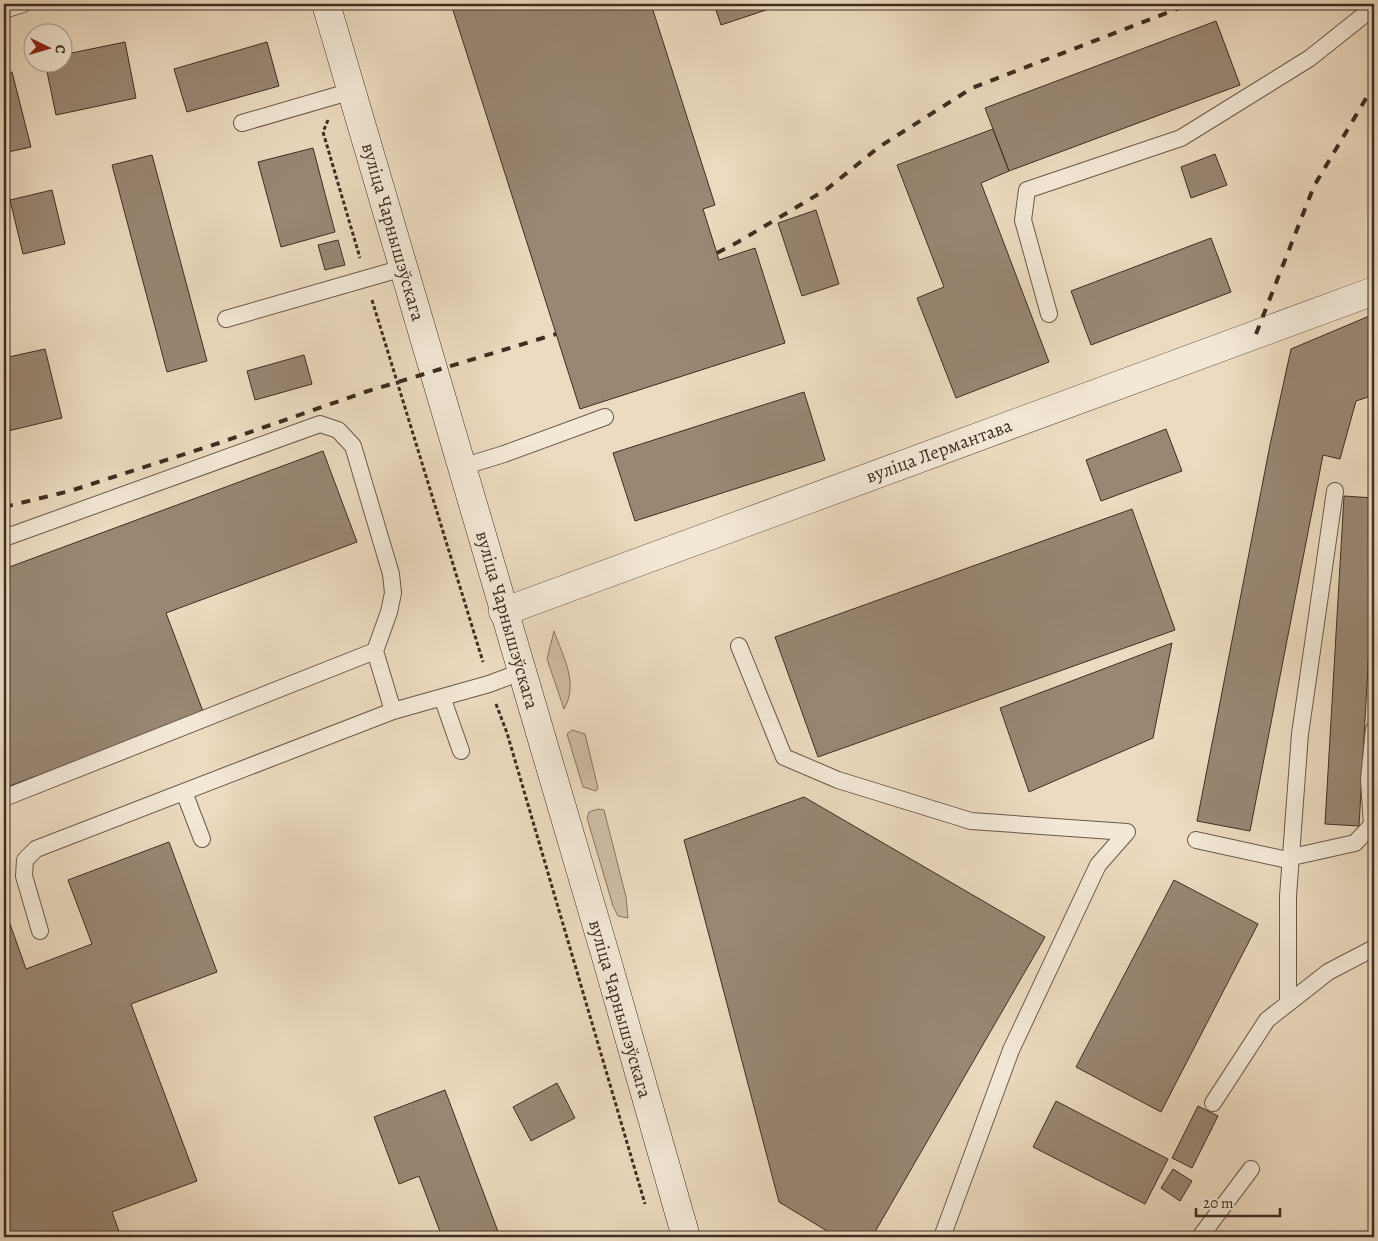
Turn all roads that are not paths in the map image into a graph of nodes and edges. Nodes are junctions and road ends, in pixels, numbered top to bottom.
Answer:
1 (23, 4) edge
2 (326, 4) edge
3 (1374, 7) edge
4 (4, 10) edge
5 (339, 95) junction
6 (242, 123) dead end
7 (403, 268) junction
8 (1374, 291) edge
9 (1049, 314) dead end
10 (226, 319) dead end
11 (605, 417) dead end
12 (462, 467) junction
13 (1335, 492) dead end
14 (4, 538) edge
15 (503, 612) junction
16 (739, 646) dead end
17 (375, 651) junction
18 (521, 672) junction
19 (442, 698) junction
20 (393, 711) junction
21 (1374, 729) edge
22 (461, 751) dead end
23 (184, 792) junction
24 (4, 798) edge
25 (1373, 825) edge
26 (202, 839) dead end
27 (1196, 840) dead end
28 (1291, 858) junction
29 (40, 931) dead end
30 (1374, 948) edge
31 (1288, 1003) junction
32 (1213, 1103) dead end
33 (1251, 1169) dead end
34 (686, 1237) edge
35 (942, 1237) edge
36 (1200, 1237) edge

1 - 4 lane
2 - 5 main road, вуліца Чарнышэўскага
3 - 9 lane
5 - 6 lane
5 - 7 main road, вуліца Чарнышэўскага
7 - 10 lane
7 - 12 main road, вуліца Чарнышэўскага
8 - 15 main road, вуліца Лермантава
11 - 12 lane
12 - 15 main road, вуліца Чарнышэўскага
13 - 28 lane
14 - 17 lane
15 - 18 main road, вуліца Чарнышэўскага
16 - 35 lane
17 - 20 lane
17 - 24 lane
18 - 19 lane
18 - 34 main road, вуліца Чарнышэўскага
19 - 20 lane
19 - 22 lane
20 - 23 lane
21 - 25 lane
23 - 26 lane
23 - 29 lane
25 - 28 lane
27 - 28 lane
28 - 31 lane
30 - 31 lane
31 - 32 lane
33 - 36 lane

